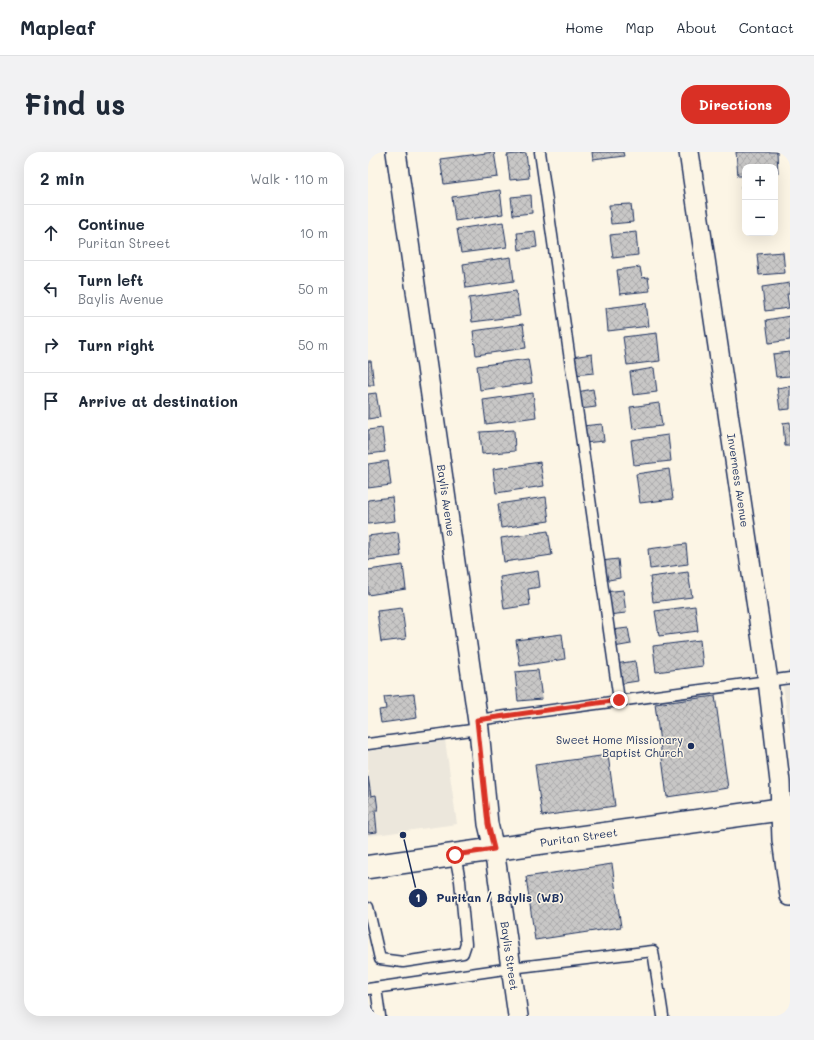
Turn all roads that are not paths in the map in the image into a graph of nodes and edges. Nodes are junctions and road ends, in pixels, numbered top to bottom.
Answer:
1 (396, 152) edge
2 (540, 152) edge
3 (689, 152) edge
4 (790, 678) edge
5 (768, 681) junction
6 (619, 700) junction
7 (478, 724) junction
8 (368, 744) edge
9 (785, 809) edge
10 (494, 849) junction
11 (455, 855) junction
12 (368, 867) edge
13 (788, 872) edge
14 (790, 896) edge
15 (368, 908) edge
16 (511, 968) junction
17 (372, 988) edge
18 (380, 1016) edge
19 (518, 1016) edge
20 (663, 1016) edge

1 - 7 street, Baylis Avenue
2 - 6 lane
3 - 5 street, Inverness Avenue
4 - 5 lane
5 - 6 lane
5 - 9 street, Inverness Avenue
6 - 7 lane
7 - 8 lane
7 - 10 street, Baylis Avenue
9 - 10 street, Puritan Street
9 - 13 street, Inverness Avenue
10 - 11 street, Puritan Street
10 - 16 street, Baylis Street
11 - 12 street, Puritan Street
11 - 15 lane
13 - 14 street, Inverness Avenue
16 - 17 lane
16 - 19 street, Baylis Street
16 - 20 lane
17 - 18 lane

